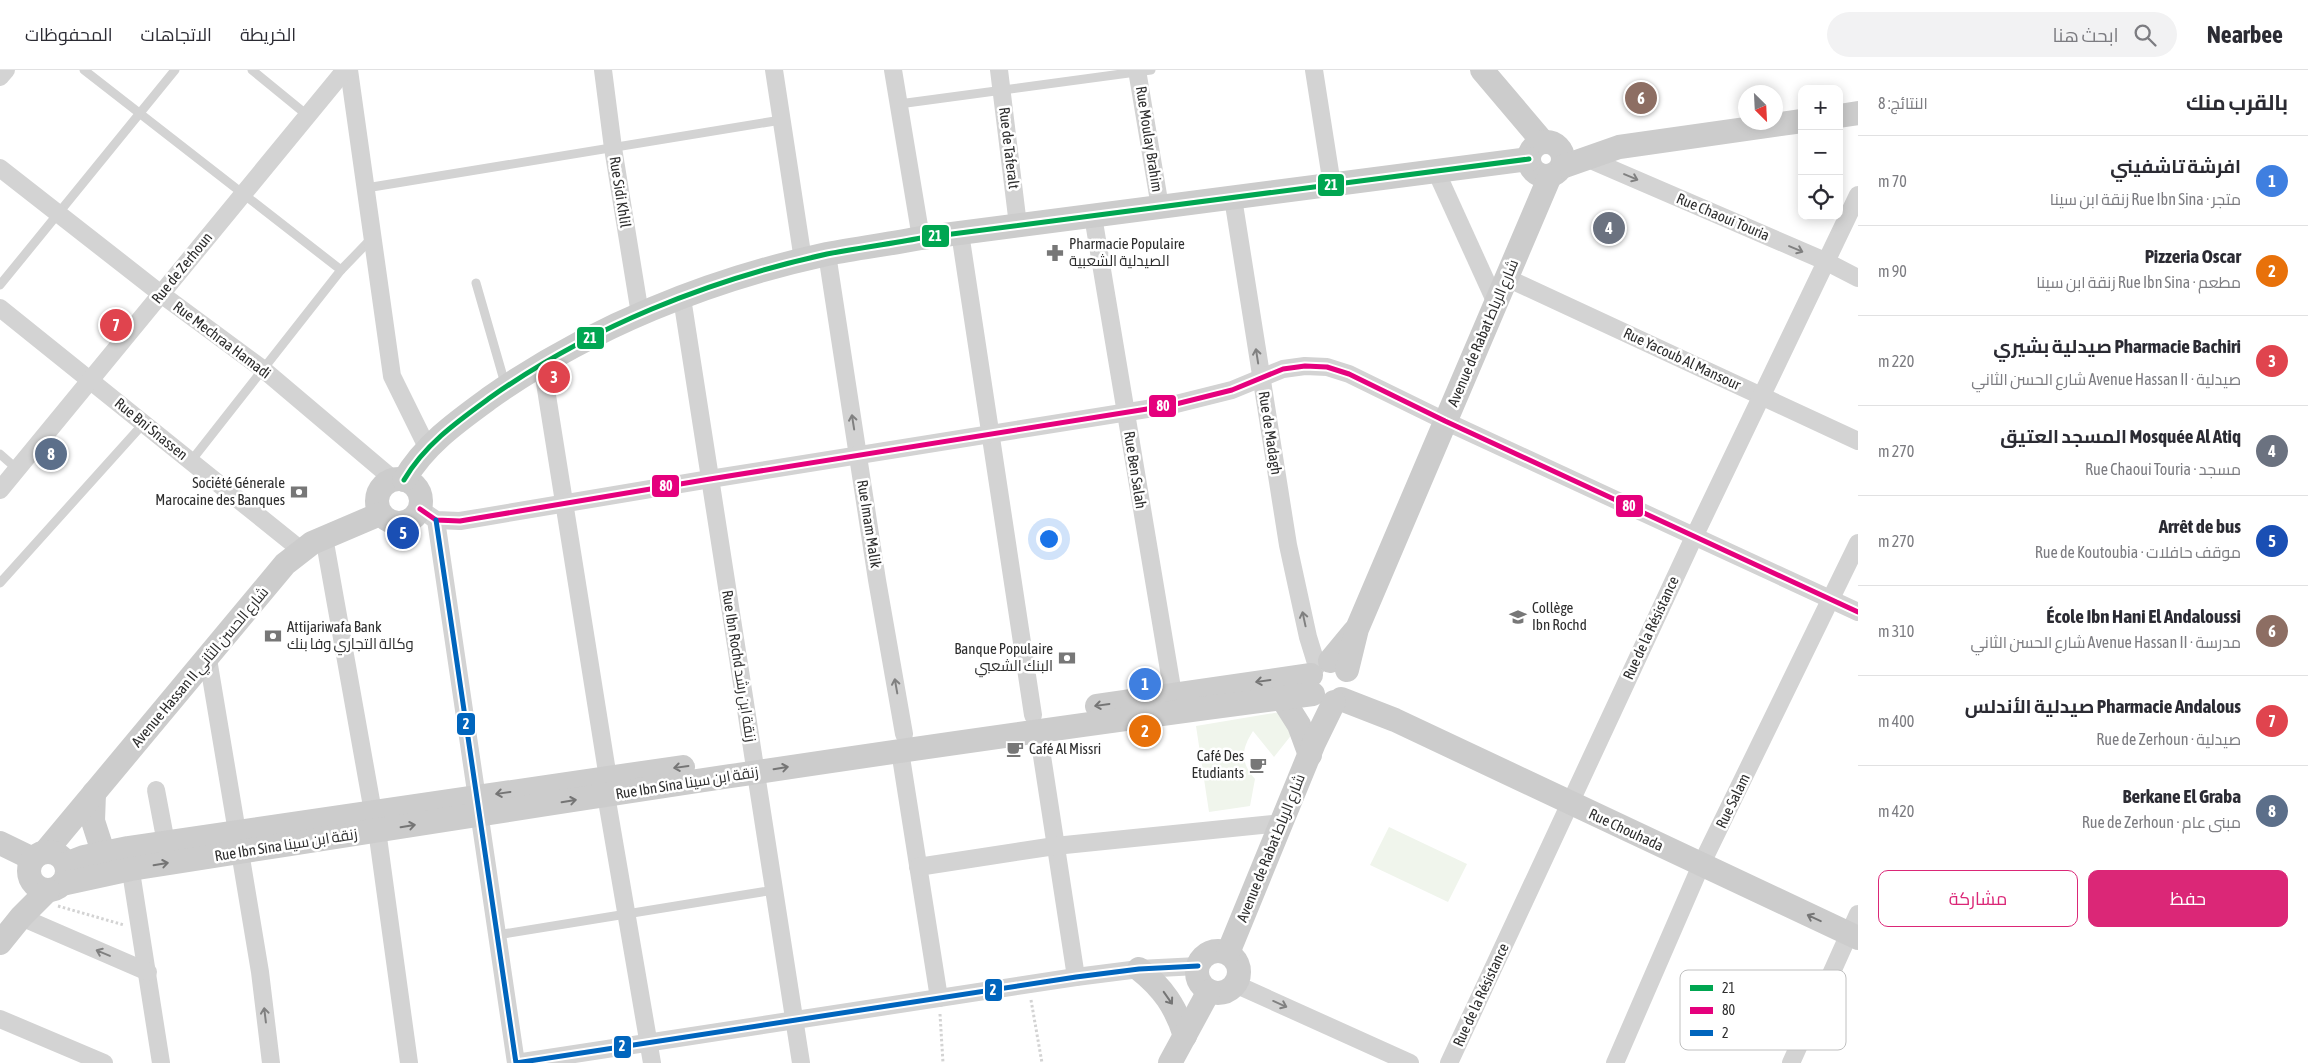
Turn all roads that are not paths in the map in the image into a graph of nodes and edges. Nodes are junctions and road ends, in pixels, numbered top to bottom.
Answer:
1 (6, 70) edge
2 (84, 70) edge
3 (175, 70) edge
4 (252, 70) edge
5 (345, 70) edge
6 (349, 70) edge
7 (603, 70) edge
8 (774, 70) edge
9 (893, 70) edge
10 (999, 70) edge
11 (1314, 70) edge
12 (1482, 70) edge
13 (1142, 71) edge
14 (0, 77) edge
15 (1002, 89) junction
16 (899, 104) junction
17 (1858, 113) edge
18 (139, 114) junction
19 (308, 115) junction
20 (1843, 115) edge
21 (781, 120) junction
22 (1798, 122) edge
23 (1619, 147) junction
24 (613, 148) junction
25 (1543, 148) junction
26 (1586, 158) junction
27 (0, 168) edge
28 (1436, 171) junction
29 (1556, 171) junction
30 (1332, 185) junction
31 (366, 188) junction
32 (243, 194) junction
33 (1858, 195) edge
34 (1233, 198) junction
35 (1160, 207) junction
36 (57, 213) junction
37 (1094, 216) junction
38 (1018, 226) junction
39 (960, 233) junction
40 (373, 237) junction
41 (921, 238) junction
42 (827, 254) junction
43 (803, 260) junction
44 (1825, 261) junction
45 (341, 270) junction
46 (1507, 278) junction
47 (1858, 278) edge
48 (476, 283) dead end
49 (0, 285) edge
50 (161, 294) junction
51 (682, 298) junction
52 (1496, 303) junction
53 (0, 308) edge
54 (640, 314) junction
55 (542, 364) junction
56 (264, 370) junction
57 (1261, 378) junction
58 (90, 380) junction
59 (506, 387) junction
60 (1761, 396) junction
61 (1125, 412) junction
62 (1445, 421) junction
63 (144, 423) junction
64 (990, 434) junction
65 (1858, 442) edge
66 (428, 447) junction
67 (0, 454) edge
68 (858, 454) junction
69 (191, 462) junction
70 (17, 469) junction
71 (710, 478) junction
72 (399, 480) junction
73 (0, 490) edge
74 (565, 503) junction
75 (380, 514) junction
76 (428, 515) junction
77 (324, 537) junction
78 (1694, 537) junction
79 (1858, 543) edge
80 (301, 550) junction
81 (0, 582) edge
82 (1832, 600) junction
83 (1858, 612) edge
84 (208, 659) junction
85 (1329, 683) junction
86 (1173, 694) junction
87 (1282, 698) junction
88 (1036, 722) junction
89 (902, 742) junction
90 (1312, 749) junction
91 (754, 764) junction
92 (607, 786) junction
93 (156, 790) dead end
94 (94, 793) junction
95 (1569, 804) junction
96 (478, 806) junction
97 (375, 821) junction
98 (1282, 823) junction
99 (239, 842) junction
100 (0, 843) edge
101 (166, 843) junction
102 (1055, 846) junction
103 (103, 852) junction
104 (129, 859) junction
105 (0, 861) edge
106 (1701, 865) junction
107 (918, 867) junction
108 (44, 875) junction
109 (774, 890) junction
110 (626, 914) junction
111 (10, 917) edge
112 (1855, 929) edge
113 (497, 935) junction
114 (0, 942) edge
115 (1228, 953) junction
116 (1198, 966) junction
117 (1139, 969) junction
118 (1835, 970) edge
119 (148, 972) junction
120 (1076, 977) junction
121 (1235, 984) junction
122 (1209, 991) junction
123 (939, 998) junction
124 (0, 1019) edge
125 (795, 1020) junction
126 (1185, 1036) junction
127 (648, 1042) junction
128 (1797, 1050) edge
129 (104, 1063) edge
130 (161, 1063) edge
131 (271, 1063) edge
132 (409, 1063) edge
133 (516, 1063) edge
134 (652, 1063) edge
135 (801, 1063) edge
136 (1170, 1063) edge
137 (1410, 1063) edge
138 (1449, 1063) edge
139 (1615, 1063) edge
140 (1791, 1063) edge

1 - 14 street
2 - 18 lane
3 - 18 lane
4 - 19 lane
5 - 19 street, Rue de Zerhoun
6 - 31 street
7 - 24 street, Rue Sidi Khlil
8 - 21 street
9 - 16 street
10 - 15 street, Rue de Taferalt
11 - 30 street
12 - 25 street
13 - 15 lane
13 - 35 street, Rue Moulay Brahim
15 - 16 lane
15 - 38 street, Rue de Taferalt
16 - 41 street
17 - 20 street
18 - 32 lane
18 - 36 lane
19 - 32 street, Rue de Zerhoun
21 - 24 lane
21 - 43 street
22 - 23 street
23 - 25 street
23 - 26 street
24 - 31 lane
24 - 54 street, Rue Sidi Khlil
25 - 28 street
25 - 29 street
25 - 29 street
26 - 29 street
26 -> 44 street, Rue Chaoui Touria
27 - 36 street, Rue Mechraa Hamadi
28 - 30 street
28 - 52 street
29 - 46 street, Avenue de Rabat شارع الرباط
30 - 34 street
31 - 40 street
32 - 45 lane
32 - 50 street, Rue de Zerhoun
33 - 44 street, Rue de la Résistance
34 - 35 street
57 -> 34 street, Rue de Madagh
35 - 37 street
36 - 49 lane
36 - 50 street, Rue Mechraa Hamadi
37 - 38 street
37 - 61 street, Rue Ben Salah
38 - 39 street
39 - 41 street
39 - 64 street
40 - 45 lane
40 - 66 street
41 - 42 street
42 - 43 street
68 -> 42 street, Rue Imam Malik
43 - 51 street
44 - 47 street, Rue Chaoui Touria
44 - 60 street, Rue de la Résistance
45 - 56 lane
46 - 52 street, Avenue de Rabat شارع الرباط
46 - 60 street, Rue Yacoub Al Mansour
48 - 59 lane
50 - 56 street, Rue Mechraa Hamadi
50 - 58 street, Rue de Zerhoun
51 - 54 street
51 - 71 street, Rue Ibn Rochd زنقة ابن رشد
52 - 62 street, Avenue de Rabat شارع الرباط
53 - 58 street, Rue Bni Snassen
54 - 55 street
55 - 59 street
55 - 74 street
56 - 69 lane
56 - 72 street, Rue Mechraa Hamadi
57 - 61 street
57 - 62 street
85 -> 57 street, Rue de Madagh
58 - 63 street, Rue Bni Snassen
58 - 70 street, Rue de Zerhoun
59 - 66 street
60 - 65 street, Rue Yacoub Al Mansour
60 - 78 street, Rue de la Résistance
61 - 64 street
61 - 86 street, Rue Ben Salah
62 - 78 street
62 - 85 street, Avenue de Rabat شارع الرباط
63 - 69 street, Rue Bni Snassen
63 - 81 lane
64 - 68 street
64 - 88 street
66 - 72 street
67 - 70 lane
68 - 71 street
89 -> 68 street, Rue Imam Malik
69 - 80 street, Rue Bni Snassen
70 - 73 street, Rue de Zerhoun
71 - 74 street
71 - 91 street, Rue Ibn Rochd زنقة ابن رشد
72 - 75 street
72 - 76 street
74 - 76 street
74 - 92 street
75 - 76 street
75 - 77 street, Avenue Hassan II شارع الحسن الثاني
76 - 96 street
77 - 80 street, Avenue Hassan II شارع الحسن الثاني
77 - 97 street
78 - 82 street
78 - 95 street, Rue de la Résistance
79 - 82 street, Rue Salam
80 - 84 street, Avenue Hassan II شارع الحسن الثاني
82 - 83 street
82 - 106 street, Rue Salam
84 - 94 street, Avenue Hassan II شارع الحسن الثاني
84 - 99 street
85 -> 86 street, Rue Ibn Sina زنقة ابن سينا
85 - 87 street, Rue Ibn Sina زنقة ابن سينا
85 - 90 street, Avenue de Rabat شارع الرباط
85 - 95 street, Rue Chouhada
86 -> 88 street, Rue Ibn Sina زنقة ابن سينا
87 - 88 street, Rue Ibn Sina زنقة ابن سينا
87 - 90 street
88 - 89 street, Rue Ibn Sina زنقة ابن سينا
88 - 102 street
89 - 91 street, Rue Ibn Sina زنقة ابن سينا
89 - 107 street, Rue Imam Malik
90 - 98 street, Avenue de Rabat شارع الرباط
91 - 92 street, Rue Ibn Sina زنقة ابن سينا
91 - 109 street, Rue Ibn Rochd زنقة ابن رشد
92 - 96 street, Rue Ibn Sina زنقة ابن سينا
92 - 110 street
93 - 101 street
94 - 103 street
94 - 108 street, Avenue Hassan II شارع الحسن الثاني
95 - 106 street, Rue Chouhada
95 - 138 street, Rue de la Résistance
96 - 97 street, Rue Ibn Sina زنقة ابن سينا
96 - 113 street
97 - 99 street, Rue Ibn Sina زنقة ابن سينا
97 - 132 street
98 - 102 street
98 - 115 street, Avenue de Rabat شارع الرباط
99 - 101 street, Rue Ibn Sina زنقة ابن سينا
104 -> 99 street, Rue Ibn Sina زنقة ابن سينا
131 -> 99 street
100 - 108 street
101 - 104 street, Rue Ibn Sina زنقة ابن سينا
102 - 107 street
102 - 120 street
103 - 104 street, Rue Ibn Sina زنقة ابن سينا
103 - 108 street, Rue Ibn Sina زنقة ابن سينا
104 - 108 street, Rue Ibn Sina زنقة ابن سينا
104 - 119 street
105 - 108 street
112 -> 106 street, Rue Chouhada
106 - 139 street, Rue Salam
107 - 123 street, Rue Imam Malik
108 - 111 street, Avenue Hassan II شارع الحسن الثاني
109 - 110 lane
109 - 125 street, Rue Ibn Rochd زنقة ابن رشد
110 - 113 lane
110 - 127 street
111 - 114 street, Avenue Hassan II شارع الحسن الثاني
119 -> 111 street
112 - 118 street
113 - 133 street
115 - 116 street
115 - 121 street
116 - 117 street
116 - 122 street
117 - 120 street
117 -> 126 street
119 - 130 street
120 - 123 street
121 - 122 street
121 -> 137 street
122 - 126 street
123 - 125 street
124 - 129 street
125 - 127 street
125 - 135 street, Rue Ibn Rochd زنقة ابن رشد
126 - 136 street
127 - 133 street
127 - 134 street
128 - 140 street

